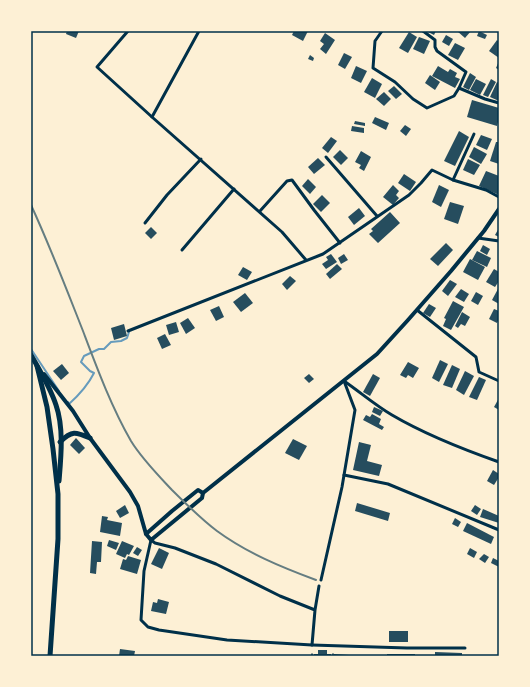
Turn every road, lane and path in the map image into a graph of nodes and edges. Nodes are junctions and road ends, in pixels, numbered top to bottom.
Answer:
1 (199, 31) edge
2 (382, 31) edge
3 (422, 31) edge
4 (126, 32) edge
5 (459, 88) junction
6 (499, 103) edge
7 (152, 117) junction
8 (474, 134) dead end
9 (326, 158) dead end
10 (201, 159) junction
11 (453, 180) junction
12 (234, 189) junction
13 (499, 197) edge
14 (499, 209) edge
15 (260, 211) junction
16 (377, 216) junction
17 (145, 224) dead end
18 (478, 238) junction
19 (499, 241) edge
20 (340, 243) junction
21 (182, 250) dead end
22 (306, 260) junction
23 (417, 310) junction
24 (128, 331) dead end
25 (31, 355) edge
26 (37, 366) junction
27 (344, 380) junction
28 (499, 381) edge
29 (90, 438) junction
30 (60, 442) junction
31 (499, 462) edge
32 (344, 475) junction
33 (203, 493) junction
34 (58, 494) junction
35 (499, 530) edge
36 (146, 534) junction
37 (151, 540) junction
38 (321, 580) dead end
39 (319, 586) dead end
40 (315, 610) junction
41 (312, 645) junction
42 (465, 648) dead end
43 (50, 656) edge

1 - 7 street
2 - 5 street
3 - 5 street
4 - 7 street
5 - 6 street
7 - 10 street
8 - 11 street
9 - 16 street
10 - 12 street
10 - 17 street
11 - 13 street
11 - 16 street
12 - 15 street
12 - 21 street
14 - 18 main road
15 - 20 street
15 - 22 street
16 - 20 street
18 - 19 street
18 - 23 main road
20 - 22 street
22 - 24 street
23 - 27 main road
23 - 28 street
25 - 26 highway
26 - 29 main road
26 - 30 highway
26 - 34 highway
27 - 31 street
27 - 32 street
27 - 33 main road
29 - 30 highway
29 - 36 main road
30 - 34 highway
32 - 35 street
32 - 38 street
33 - 36 main road
33 - 37 main road
34 - 43 highway
36 - 37 main road
37 - 40 street
37 - 41 street
39 - 40 street
40 - 41 street
41 - 42 street

